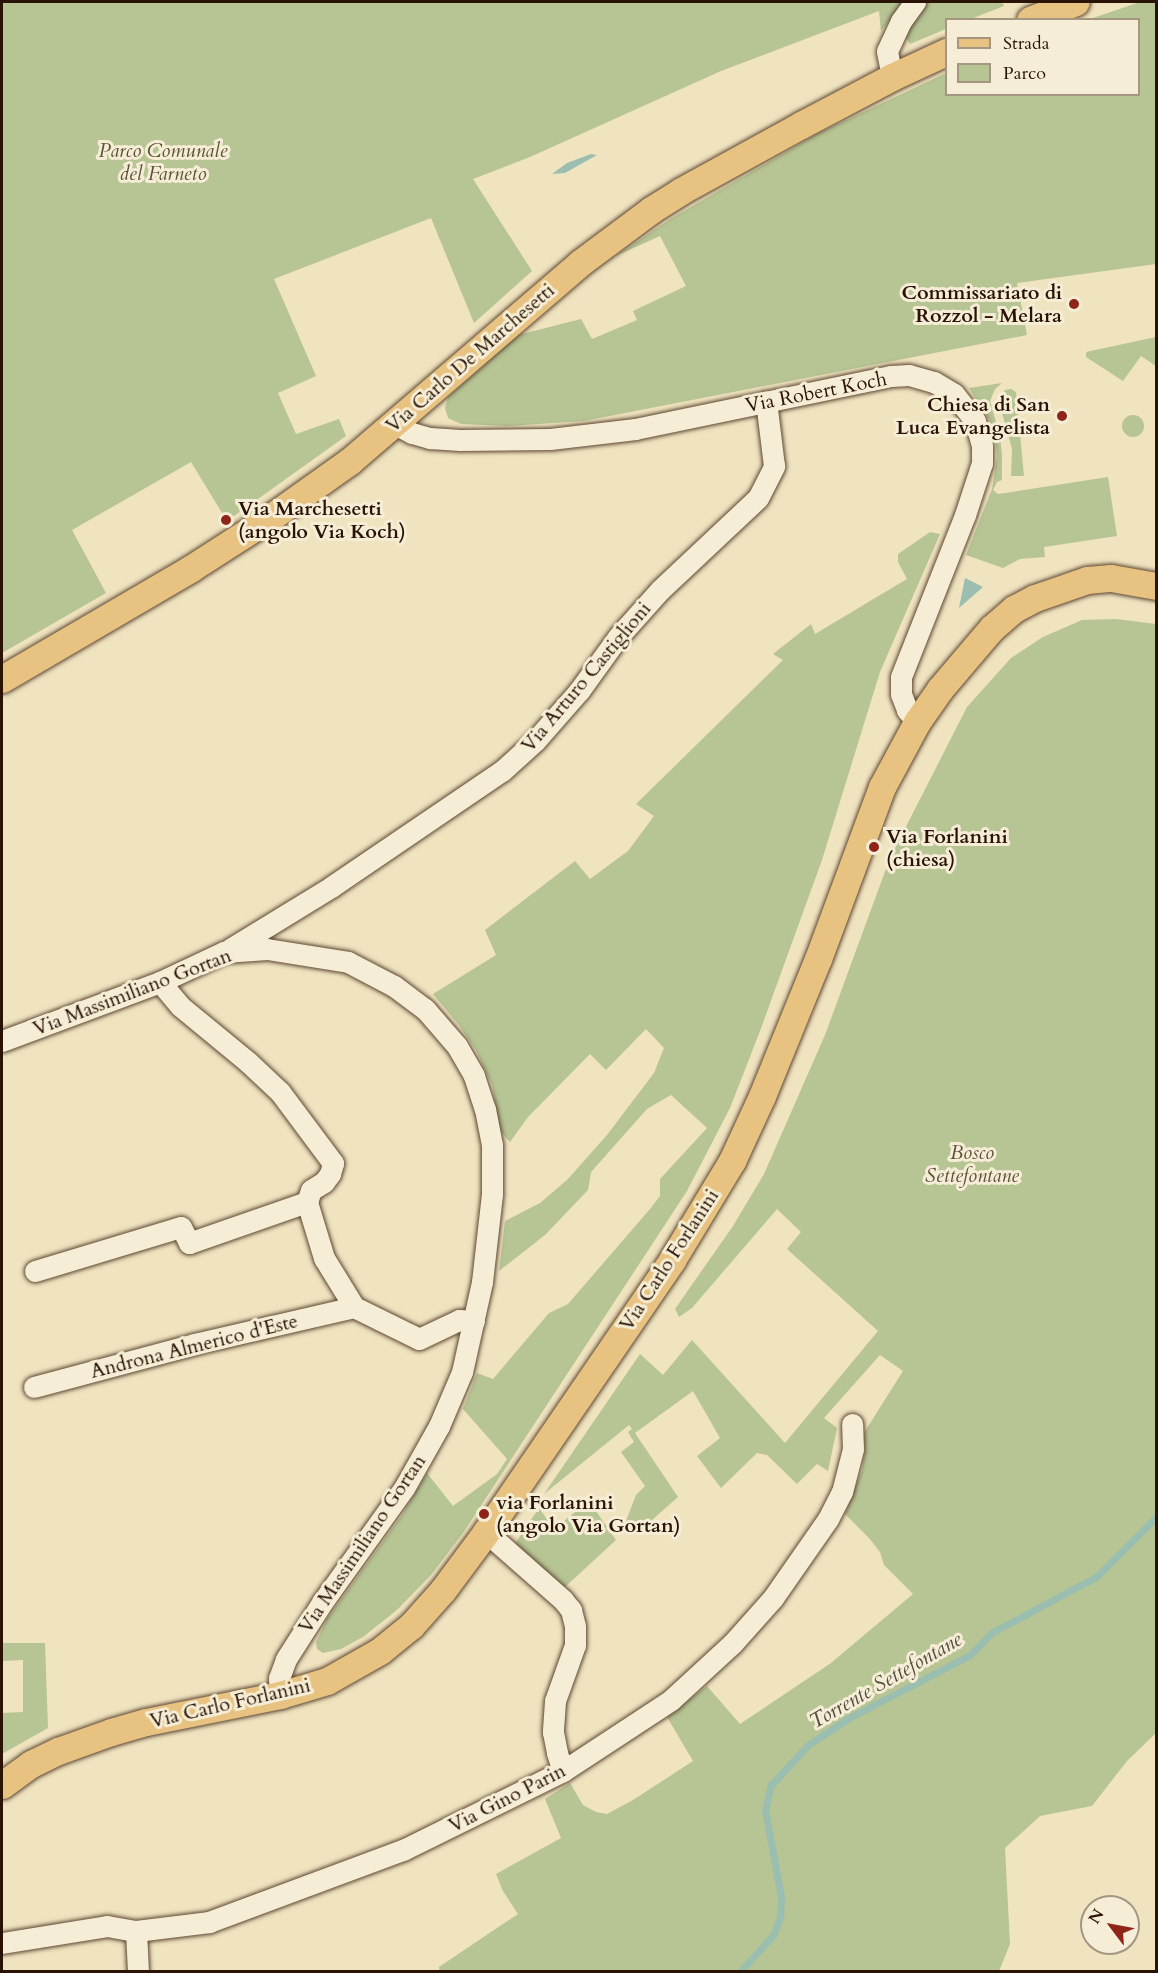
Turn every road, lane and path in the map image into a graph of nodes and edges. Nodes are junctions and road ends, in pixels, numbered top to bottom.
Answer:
1 (915, 2) edge
2 (1076, 2) edge
3 (1035, 18) edge
4 (945, 52) edge
5 (892, 77) junction
6 (766, 401) junction
7 (395, 424) junction
8 (1156, 586) edge
9 (2, 679) edge
10 (917, 722) junction
11 (224, 952) junction
12 (160, 982) junction
13 (2, 1041) edge
14 (307, 1202) junction
15 (35, 1271) dead end
16 (354, 1307) junction
17 (474, 1321) junction
18 (34, 1387) dead end
19 (852, 1424) dead end
20 (486, 1532) junction
21 (280, 1695) junction
22 (564, 1771) junction
23 (2, 1785) edge
24 (136, 1931) junction
25 (2, 1943) edge
26 (138, 1971) edge

1 - 5 street
2 - 3 main road
4 - 5 main road, Via Carlo De Marchesetti
5 - 7 main road, Via Carlo De Marchesetti
6 - 7 street, Via Robert Koch
6 - 10 street, Via Robert Koch
6 - 11 street, Via Arturo Castiglioni
7 - 9 main road, Via Carlo De Marchesetti
8 - 10 main road, Via Carlo Forlanini
10 - 20 main road, Via Carlo Forlanini
11 - 12 street, Via Massimiliano Gortan
11 - 17 street, Via Massimiliano Gortan
12 - 13 street, Via Massimiliano Gortan
12 - 14 street
14 - 15 street
14 - 16 street
16 - 17 street
16 - 18 street, Androna Almerico d'Este
17 - 21 street, Via Massimiliano Gortan
19 - 22 street, Via Gino Parin
20 - 21 main road, Via Carlo Forlanini
20 - 22 street
21 - 23 main road, Via Carlo Forlanini
22 - 24 street, Via Gino Parin
24 - 25 street, Via Gino Parin
24 - 26 street

